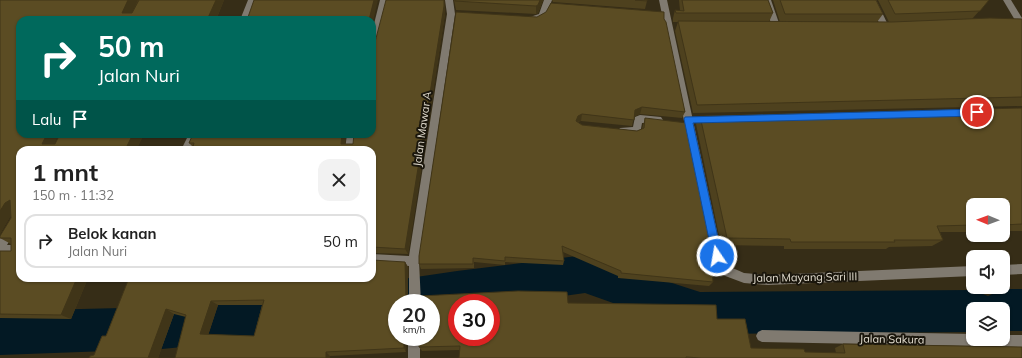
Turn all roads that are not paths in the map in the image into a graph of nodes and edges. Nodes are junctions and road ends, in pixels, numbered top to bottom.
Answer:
1 (252, 0) edge
2 (384, 0) edge
3 (450, 0) edge
4 (663, 0) edge
5 (767, 0) edge
6 (872, 0) edge
7 (1006, 0) edge
8 (550, 3) edge
9 (246, 16) edge
10 (521, 18) edge
11 (1011, 23) edge
12 (1021, 23) edge
13 (776, 26) edge
14 (885, 27) edge
15 (376, 33) edge
16 (668, 122) edge
17 (610, 129) edge
18 (16, 220) edge
19 (0, 248) edge
20 (16, 250) edge
21 (376, 259) edge
22 (414, 261) junction
23 (1022, 269) edge
24 (1010, 270) edge
25 (966, 271) edge
26 (415, 294) edge
27 (762, 336) dead end
28 (1022, 341) edge
29 (414, 346) edge
30 (414, 358) edge

1 - 9 street
2 - 15 street
3 - 22 street, Jalan Mawar A
4 - 25 street, Jalan Mayang Sari III
5 - 13 street
6 - 14 street
7 - 12 street
8 - 10 street
11 - 12 street
16 - 17 street
18 - 19 street
19 - 20 street
21 - 22 street
22 - 26 street, Jalan Mawar A
23 - 24 street
27 - 28 street, Jalan Sakura
29 - 30 street

